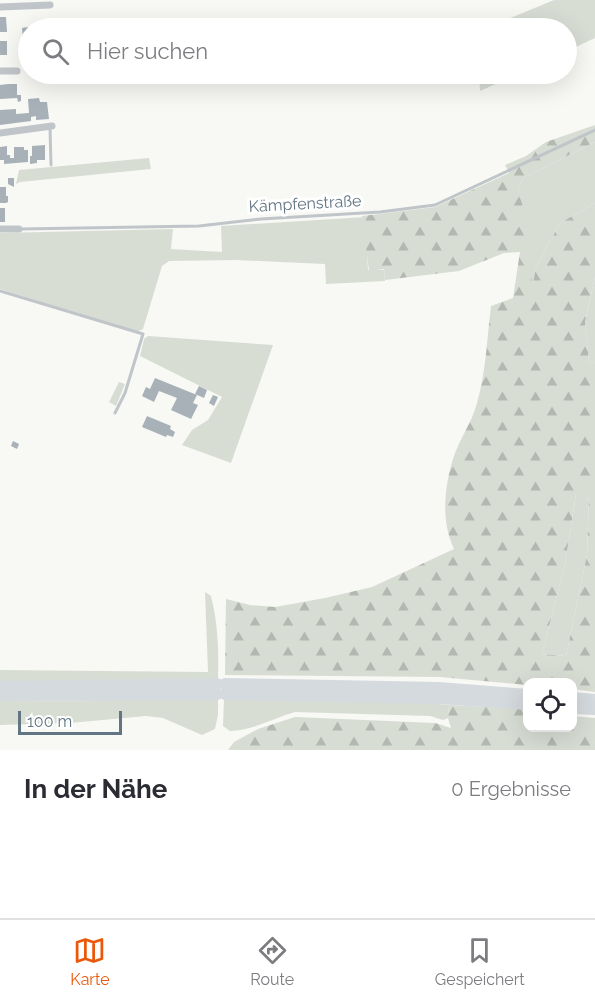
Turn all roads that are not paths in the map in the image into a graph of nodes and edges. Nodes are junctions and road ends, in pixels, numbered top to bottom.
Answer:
1 (17, 3) edge
2 (50, 5) dead end
3 (0, 7) edge
4 (17, 70) dead end
5 (0, 71) edge
6 (51, 126) joint
7 (595, 130) edge
8 (0, 134) edge
9 (51, 165) dead end
10 (0, 229) edge
11 (19, 230) joint
12 (0, 291) edge
13 (115, 413) dead end
14 (0, 687) edge
15 (221, 689) junction
16 (0, 695) edge
17 (523, 695) edge
18 (577, 698) edge
19 (595, 700) edge
20 (523, 704) edge
21 (577, 708) edge
22 (595, 710) edge

1 - 2 street
1 - 3 street
4 - 5 street
6 - 8 street
6 - 9 lane
7 - 11 lane, Kämpfenstraße
10 - 11 street, Kämpfenstraße
12 - 13 lane
14 - 15 highway
15 - 16 highway
15 - 17 highway
15 - 20 highway
18 - 19 highway
21 - 22 highway

